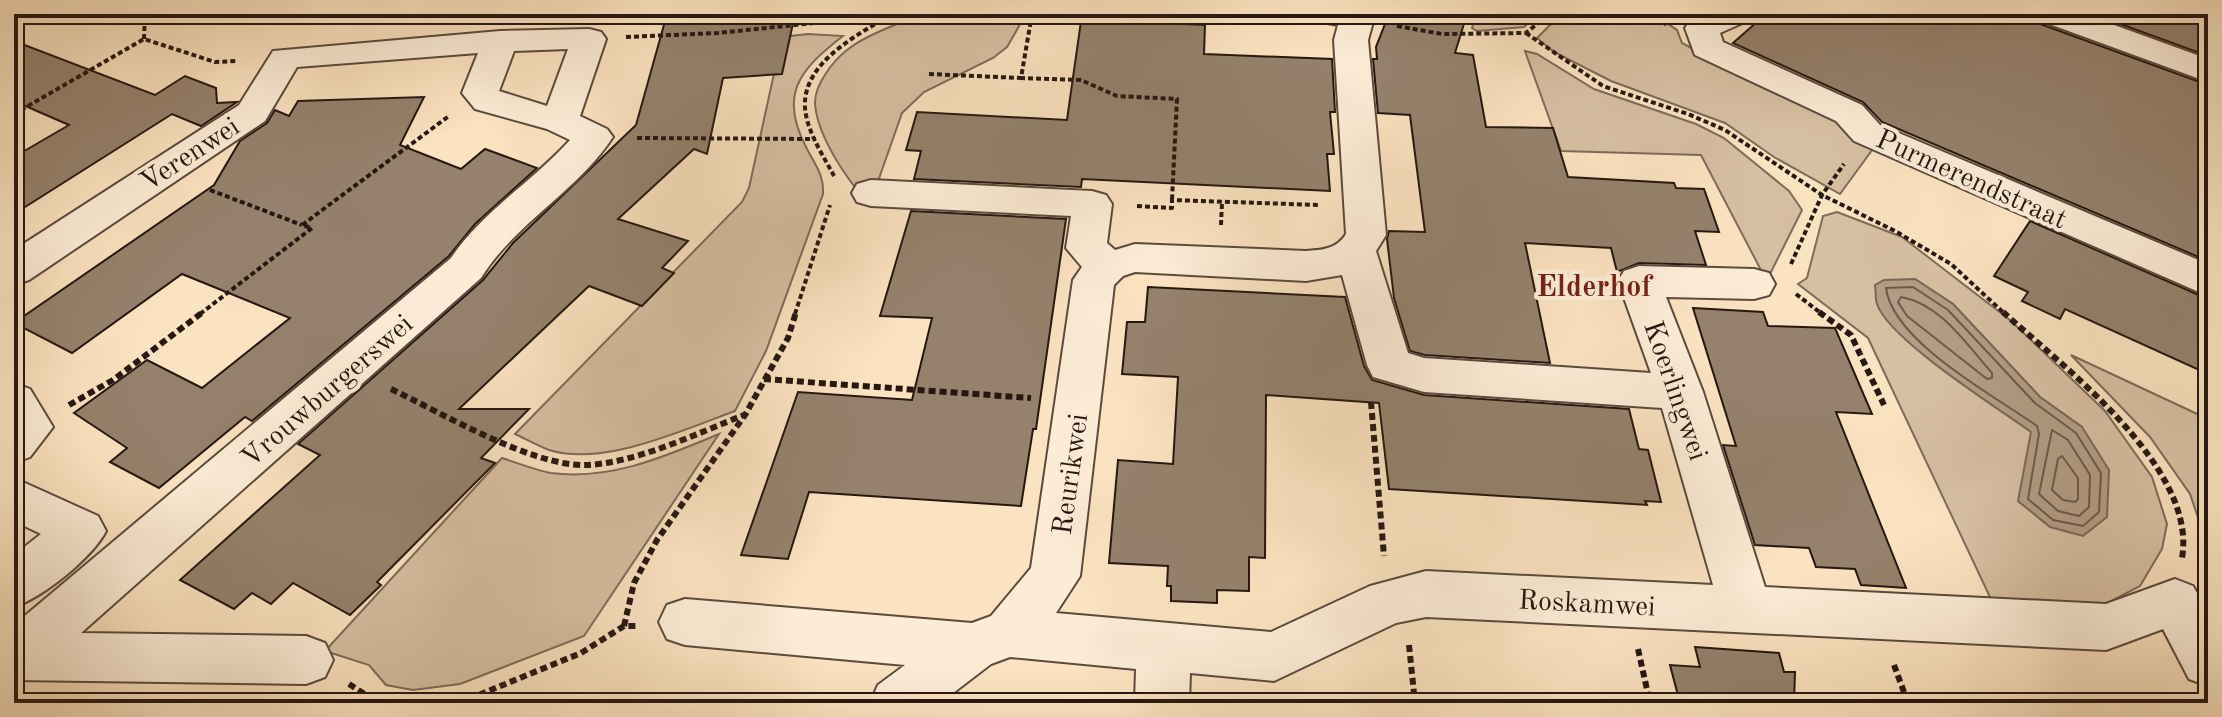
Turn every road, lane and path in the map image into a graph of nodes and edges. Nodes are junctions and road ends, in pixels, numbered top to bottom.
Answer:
1 (145, 14) edge
2 (1032, 14) edge
3 (1329, 14) edge
4 (1549, 14) edge
5 (1593, 14) edge
6 (2053, 14) edge
7 (892, 15) edge
8 (1719, 21) edge
9 (544, 27) edge
10 (1526, 33) junction
11 (1442, 34) dead end
12 (144, 39) junction
13 (589, 39) junction
14 (500, 41) junction
15 (285, 58) junction
16 (2208, 71) edge
17 (929, 74) dead end
18 (1021, 78) junction
19 (480, 93) junction
20 (14, 114) edge
21 (577, 129) junction
22 (816, 139) junction
23 (160, 171) junction
24 (856, 190) joint
25 (1822, 195) junction
26 (832, 200) dead end
27 (1172, 200) junction
28 (1092, 204) junction
29 (1365, 207) junction
30 (302, 225) junction
31 (1356, 251) junction
32 (1108, 266) junction
33 (14, 270) edge
34 (2208, 281) edge
35 (1768, 284) junction
36 (1389, 365) junction
37 (350, 370) junction
38 (764, 379) junction
39 (1680, 392) junction
40 (1080, 401) junction
41 (1884, 405) dead end
42 (745, 415) junction
43 (19, 424) edge
44 (14, 498) edge
45 (14, 585) edge
46 (1388, 602) junction
47 (2175, 602) junction
48 (1746, 609) junction
49 (685, 622) dead end
50 (990, 640) junction
51 (1164, 645) junction
52 (15, 656) edge
53 (306, 660) dead end
54 (2208, 662) edge
55 (459, 703) edge
56 (897, 703) edge
57 (1162, 703) edge

1 - 12 path
2 - 18 path
3 - 29 street
4 - 10 path
5 - 8 path
6 - 16 street
7 - 13 path
7 - 22 path
8 - 34 street, Purmerendstraat
9 - 13 street
9 - 14 street
10 - 11 path
10 - 25 path
12 - 15 path
12 - 20 path
13 - 21 street
14 - 15 street
14 - 19 street
15 - 23 street, Verenwei
17 - 18 path
18 - 27 path
19 - 21 street
19 - 30 path
21 - 22 path
21 - 37 street, Vrouwburgerswei
22 - 24 path
23 - 30 path
23 - 33 street, Verenwei
24 - 28 street
25 - 35 path
25 - 47 path
26 - 38 path
27 - 28 path
27 - 29 path
28 - 32 street
29 - 31 street
30 - 43 path
31 - 32 street
31 - 36 street
32 - 40 street, Reurikwei
35 - 39 street, Koerlingwei
35 - 41 path
36 - 39 street
36 - 46 path
37 - 42 path
37 - 52 street, Vrouwburgerswei
38 - 40 path
38 - 42 path
39 - 48 street, Koerlingwei
40 - 50 street, Reurikwei
42 - 55 path
44 - 45 street
46 - 48 street, Roskamwei
46 - 51 street, Roskamwei
47 - 48 street, Roskamwei
47 - 54 street
49 - 50 street
50 - 51 street, Roskamwei
50 - 56 street, Reurikwei
51 - 57 street
52 - 53 street, Vrouwburgerswei

